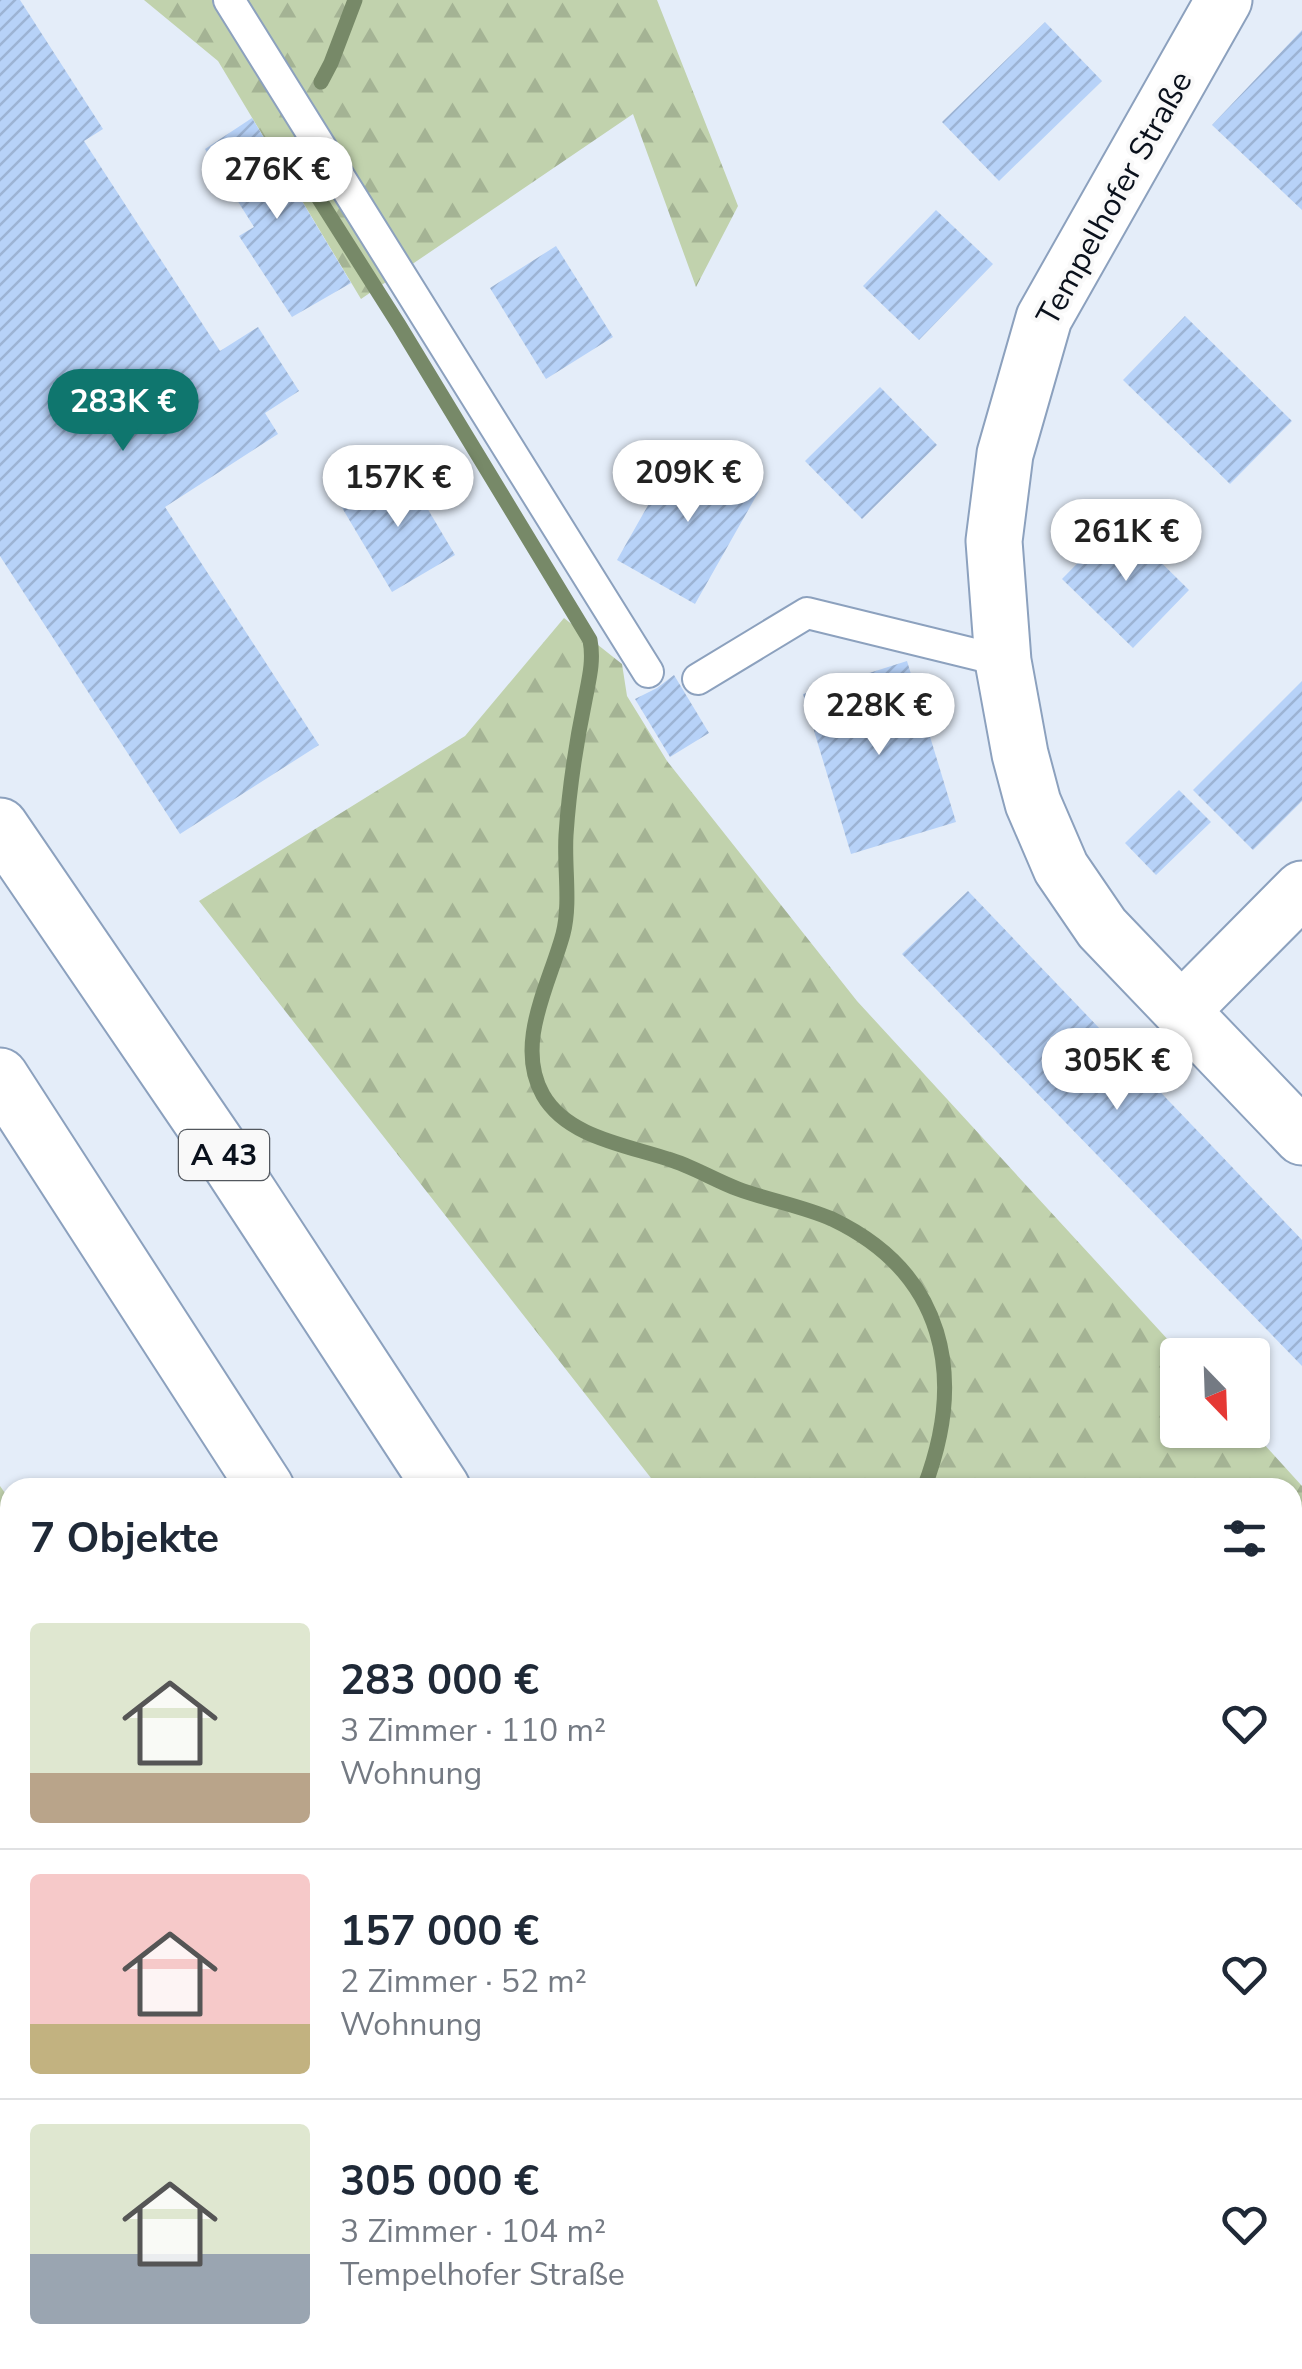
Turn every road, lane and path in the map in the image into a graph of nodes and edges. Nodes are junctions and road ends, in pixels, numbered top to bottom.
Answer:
1 (229, 0) edge
2 (1224, 0) edge
3 (1002, 662) junction
4 (648, 672) dead end
5 (698, 679) dead end
6 (0, 826) edge
7 (1302, 889) edge
8 (1181, 1010) junction
9 (0, 1076) edge
10 (1302, 1137) edge
11 (260, 1478) edge
12 (435, 1478) edge

1 - 4 lane
2 - 3 main road, Tempelhofer Straße
3 - 5 lane
3 - 8 main road, Tempelhofer Straße
6 - 12 main road, A 43
7 - 8 main road
8 - 10 main road, Tempelhofer Straße
9 - 11 main road

